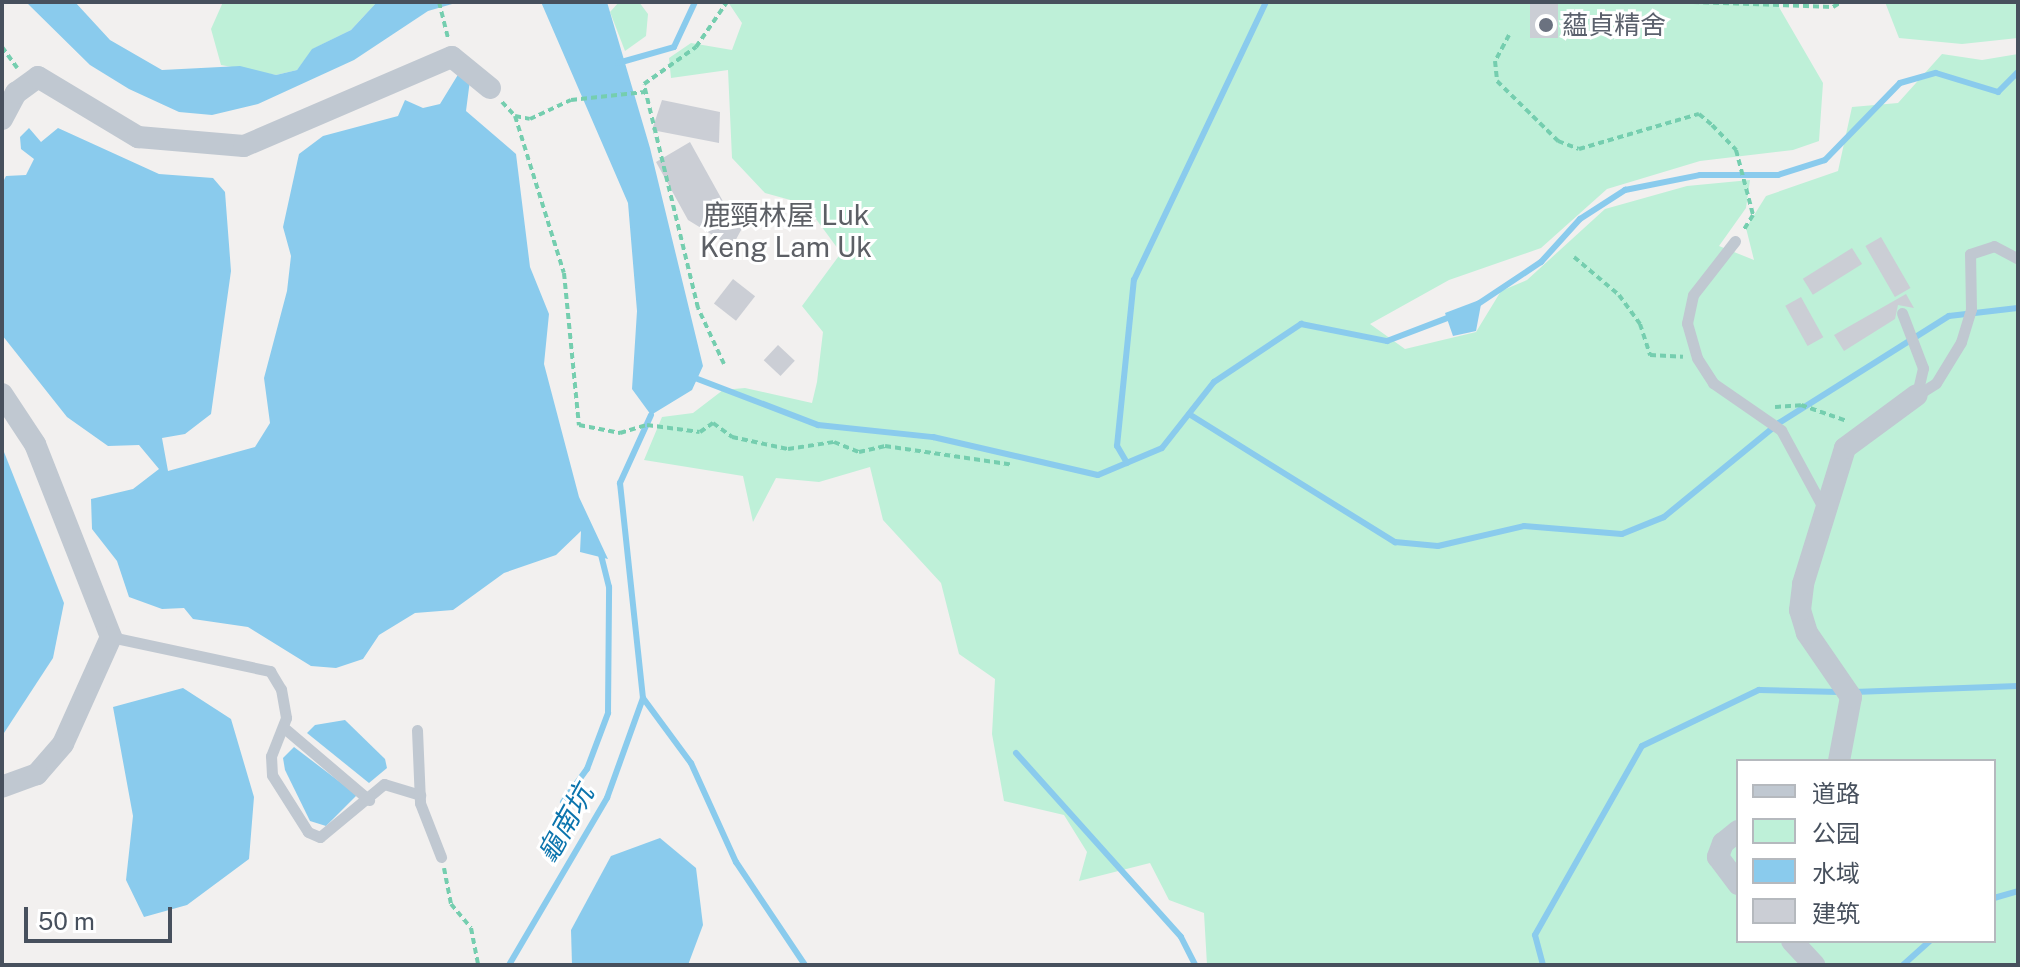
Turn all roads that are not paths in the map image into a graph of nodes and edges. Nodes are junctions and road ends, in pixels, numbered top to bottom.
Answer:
1 (490, 88) road end
2 (2, 119) edge
3 (1735, 241) road end
4 (2018, 259) edge
5 (1902, 313) dead end
6 (2, 394) edge
7 (1917, 395) junction
8 (1825, 511) junction
9 (111, 637) junction
10 (283, 727) junction
11 (417, 730) dead end
12 (1840, 759) edge
13 (2, 787) edge
14 (420, 795) junction
15 (369, 800) junction
16 (1736, 833) edge
17 (441, 857) road end
18 (1736, 881) edge
19 (1794, 943) edge
20 (1814, 965) edge

1 - 2 street
3 - 8 lane
4 - 7 lane
5 - 7 lane
6 - 9 street
7 - 8 street
8 - 12 street
9 - 10 lane
9 - 13 street
10 - 15 lane
10 - 15 lane
11 - 14 lane
14 - 15 lane
14 - 17 lane
16 - 18 street
19 - 20 street

